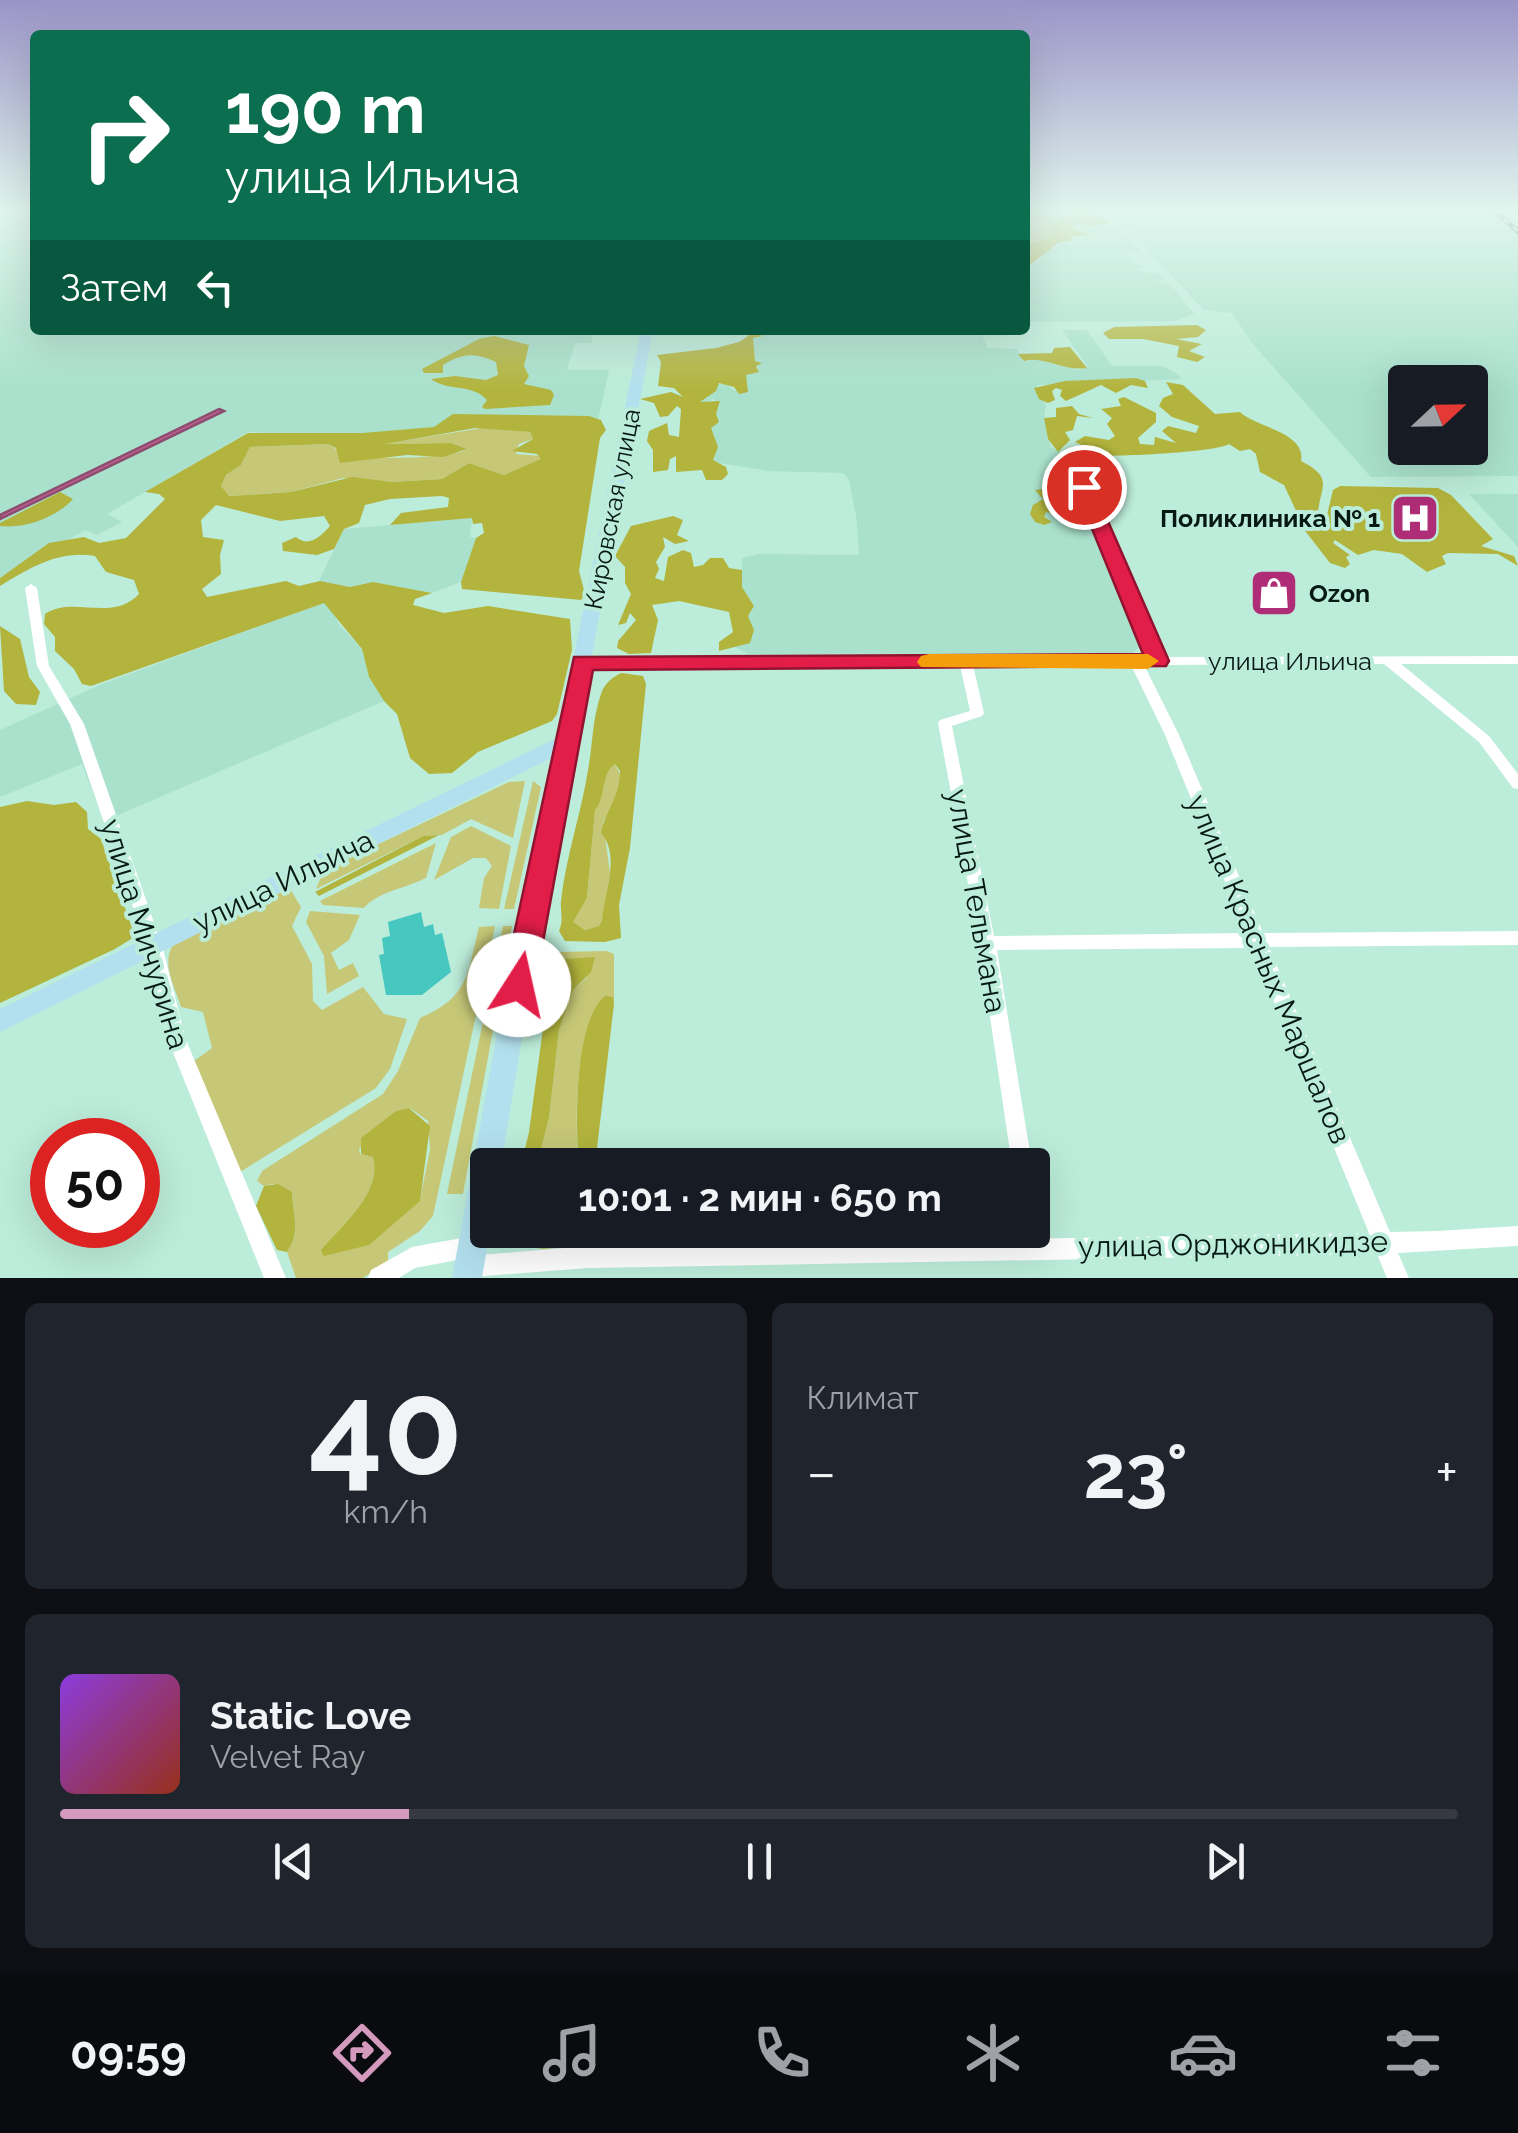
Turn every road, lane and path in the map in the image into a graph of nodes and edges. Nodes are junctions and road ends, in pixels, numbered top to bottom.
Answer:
1 (646, 335) edge
2 (1084, 487) dead end
3 (31, 588) dead end
4 (1388, 660) junction
5 (1518, 660) edge
6 (1136, 661) junction
7 (1158, 661) junction
8 (582, 662) junction
9 (966, 662) junction
10 (566, 742) junction
11 (1518, 784) edge
12 (1518, 938) edge
13 (1258, 941) junction
14 (987, 943) junction
15 (154, 945) junction
16 (0, 1021) edge
17 (1019, 1148) edge
18 (1518, 1236) edge
19 (1050, 1238) edge
20 (1382, 1242) junction
21 (799, 1248) edge
22 (470, 1264) edge
23 (274, 1278) edge
24 (378, 1278) edge
25 (1398, 1278) edge

1 - 8 main road, Кировская улица
2 - 7 street
3 - 15 street, улица Мичурина
4 - 5 street, улица Ильича
4 - 7 street, улица Ильича
4 - 11 street
6 - 7 street, улица Ильича
6 - 9 street, улица Ильича
6 - 13 street, улица Красных Маршалов
8 - 9 street, улица Ильича
8 - 10 main road, Кировская улица
9 - 14 street, улица Тельмана
10 - 15 main road, улица Ильича
10 - 22 main road, Кировская улица
12 - 13 street
13 - 14 street
13 - 20 street, улица Красных Маршалов
14 - 17 street, улица Тельмана
15 - 16 main road, улица Ильича
15 - 23 street, улица Мичурина
18 - 20 street, улица Орджоникидзе
19 - 20 street, улица Орджоникидзе
20 - 25 street, улица Красных Маршалов
21 - 22 street, улица Орджоникидзе
22 - 24 street, улица Орджоникидзе

